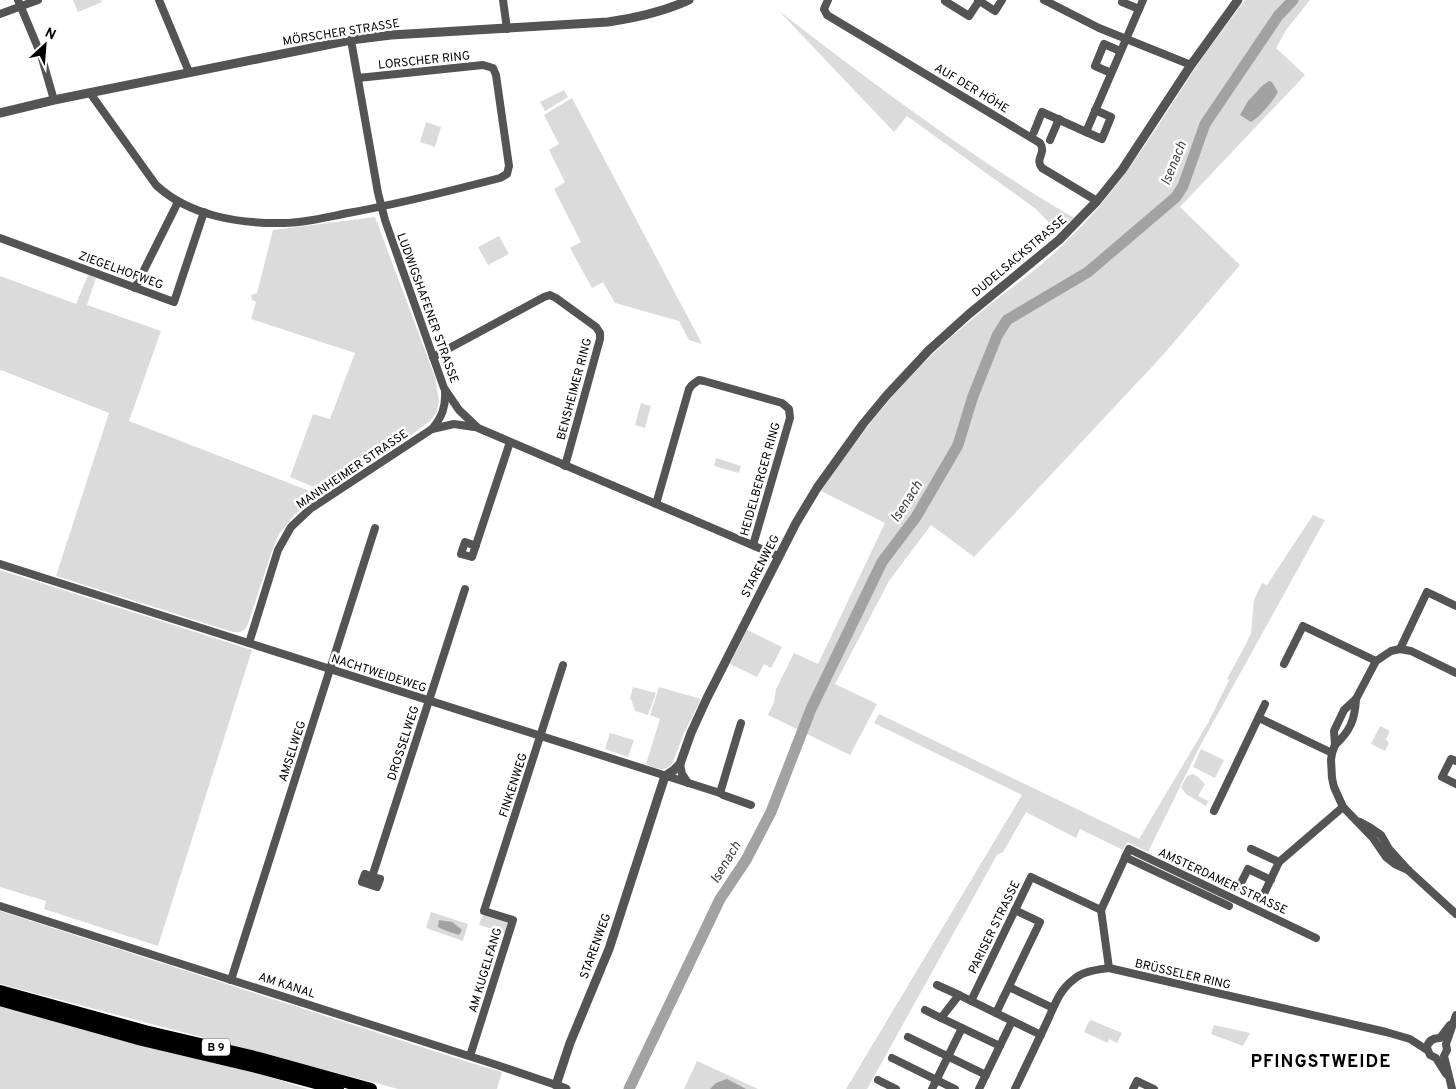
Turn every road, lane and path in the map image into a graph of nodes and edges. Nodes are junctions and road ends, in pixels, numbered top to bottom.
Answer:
1 (38, 0) edge
2 (159, 0) edge
3 (503, 0) edge
4 (689, 0) edge
5 (828, 0) edge
6 (946, 0) edge
7 (1002, 0) edge
8 (1044, 0) edge
9 (1123, 0) edge
10 (1142, 0) edge
11 (1238, 0) edge
12 (979, 1) edge
13 (20, 4) edge
14 (1139, 9) junction
15 (0, 14) edge
16 (507, 29) junction
17 (1125, 39) junction
18 (351, 40) junction
19 (1120, 51) junction
20 (1191, 65) junction
21 (189, 72) junction
22 (1111, 73) junction
23 (358, 78) junction
24 (90, 93) junction
25 (54, 100) junction
26 (1095, 110) junction
27 (0, 113) edge
28 (1058, 119) junction
29 (1034, 132) dead end
30 (1086, 132) junction
31 (1050, 140) dead end
32 (1097, 201) junction
33 (178, 202) junction
34 (381, 207) junction
35 (204, 212) junction
36 (0, 238) edge
37 (135, 288) junction
38 (433, 357) junction
39 (444, 388) junction
40 (886, 395) joint
41 (478, 428) junction
42 (432, 429) junction
43 (510, 442) junction
44 (565, 466) junction
45 (656, 504) junction
46 (376, 528) dead end
47 (753, 545) junction
48 (476, 546) dead end
49 (778, 556) junction
50 (0, 564) edge
51 (465, 588) dead end
52 (1456, 606) edge
53 (249, 643) junction
54 (1400, 649) junction
55 (1376, 661) junction
56 (1284, 664) dead end
57 (563, 665) dead end
58 (330, 669) junction
59 (1456, 673) edge
60 (1356, 699) junction
61 (428, 701) junction
62 (1265, 704) dead end
63 (1259, 718) junction
64 (741, 724) dead end
65 (540, 736) junction
66 (1333, 749) junction
67 (1456, 761) edge
68 (680, 764) junction
69 (665, 776) junction
70 (688, 783) junction
71 (1456, 784) edge
72 (720, 793) junction
73 (752, 805) dead end
74 (1343, 806) junction
75 (1214, 810) dead end
76 (1251, 849) dead end
77 (1125, 857) junction
78 (1279, 862) junction
79 (372, 877) dead end
80 (1271, 880) junction
81 (0, 906) edge
82 (1229, 906) dead end
83 (1015, 910) junction
84 (1100, 910) junction
85 (484, 911) joint
86 (1456, 914) edge
87 (1316, 938) dead end
88 (1109, 968) junction
89 (230, 980) junction
90 (937, 985) dead end
91 (1009, 987) junction
92 (0, 991) edge
93 (959, 995) junction
94 (0, 1000) edge
95 (971, 1001) junction
96 (1053, 1008) junction
97 (925, 1010) dead end
98 (996, 1013) junction
99 (941, 1018) junction
100 (1454, 1019) edge
101 (1012, 1021) junction
102 (962, 1028) junction
103 (1041, 1035) junction
104 (908, 1037) dead end
105 (1440, 1038) junction
106 (1410, 1039) junction
107 (1430, 1042) junction
108 (1446, 1044) junction
109 (1000, 1046) junction
110 (1428, 1050) junction
111 (470, 1056) junction
112 (948, 1057) junction
113 (1440, 1057) junction
114 (892, 1058) dead end
115 (986, 1075) junction
116 (878, 1080) dead end
117 (936, 1080) junction
118 (556, 1085) junction
119 (338, 1089) edge
120 (371, 1089) edge
121 (566, 1089) edge
122 (896, 1089) edge
123 (932, 1089) edge
124 (955, 1089) edge
125 (979, 1089) edge
126 (1016, 1089) edge
127 (1134, 1089) edge
128 (1154, 1089) edge
129 (1452, 1089) edge

1 - 13 street
2 - 21 street
3 - 16 street
4 - 16 street, MÖRSCHER STRASSE
5 - 32 street, AUF DER HÖHE
6 - 12 street
7 - 12 street
8 - 17 street
9 - 14 street
10 - 14 street
11 - 20 street, DUDELSACKSTRASSE
13 - 15 street
13 - 25 street
14 - 17 street
16 - 18 street, MÖRSCHER STRASSE
17 - 19 street
17 - 20 street
18 - 21 street, MÖRSCHER STRASSE
18 - 23 street, LUDWIGSHAFENER STRASSE
19 - 22 street
19 - 22 street
20 - 32 street, DUDELSACKSTRASSE
21 - 24 street, MÖRSCHER STRASSE
22 - 26 street
23 - 34 street, LUDWIGSHAFENER STRASSE
23 - 34 street, LORSCHER RING
24 - 25 street, MÖRSCHER STRASSE
24 - 33 street
25 - 27 street, MÖRSCHER STRASSE
26 - 30 street
26 - 30 street
28 - 29 street
28 - 30 street
28 - 31 street
32 - 40 street, DUDELSACKSTRASSE
33 - 35 street
33 - 37 street
34 - 35 street
34 - 38 street, LUDWIGSHAFENER STRASSE
35 - 37 street, ZIEGELHOFWEG
36 - 37 street, ZIEGELHOFWEG
38 - 39 street, LUDWIGSHAFENER STRASSE
38 - 44 street, BENSHEIMER RING
39 - 41 street, LUDWIGSHAFENER STRASSE
39 - 42 street, MANNHEIMER STRASSE
40 - 49 street, STARENWEG
41 - 42 street, MANNHEIMER STRASSE
41 - 43 street, LUDWIGSHAFENER STRASSE
42 - 53 street, MANNHEIMER STRASSE
43 - 44 street, LUDWIGSHAFENER STRASSE
43 - 48 street
44 - 45 street, LUDWIGSHAFENER STRASSE
45 - 47 street, LUDWIGSHAFENER STRASSE
45 - 47 street, HEIDELBERGER RING
46 - 58 street, AMSELWEG
47 - 49 street, LUDWIGSHAFENER STRASSE
49 - 68 street, STARENWEG
50 - 53 street, NACHTWEIDEWEG
51 - 61 street, DROSSELWEG
52 - 54 street
53 - 58 street, NACHTWEIDEWEG
54 - 55 street
54 - 59 street
55 - 56 street
55 - 60 street
57 - 65 street, FINKENWEG
58 - 61 street, NACHTWEIDEWEG
58 - 89 street, AMSELWEG
60 - 66 street
60 - 66 street
61 - 65 street, NACHTWEIDEWEG
61 - 79 street, DROSSELWEG
62 - 63 street
63 - 66 street
63 - 75 street
64 - 72 street
65 - 69 street, NACHTWEIDEWEG
65 - 85 street, FINKENWEG
66 - 74 street
67 - 71 street
68 - 69 street
68 - 70 street
69 - 70 street, NACHTWEIDEWEG
69 - 118 street, STARENWEG
70 - 72 street, NACHTWEIDEWEG
72 - 73 street, NACHTWEIDEWEG
74 - 78 street
74 - 86 street
76 - 78 street
77 - 82 street, AMSTERDAMER STRASSE
77 - 84 street
77 - 87 street, AMSTERDAMER STRASSE
78 - 80 street
80 - 80 street
81 - 89 street, AM KANAL
83 - 84 street, PARISER STRASSE
83 - 91 street
83 - 95 street, PARISER STRASSE
84 - 88 street
85 - 111 street, AM KUGELFANG
88 - 96 street, BRÜSSELER RING
88 - 106 street, BRÜSSELER RING
89 - 111 street, AM KANAL
90 - 93 street
91 - 96 street
91 - 98 street
92 - 120 highway, B 9
93 - 95 street
93 - 99 street
94 - 119 highway, B 9
95 - 98 street
96 - 103 street, BRÜSSELER RING
97 - 99 street
98 - 101 street
99 - 102 street
100 - 105 street
100 - 108 street
101 - 103 street
101 - 109 street
102 - 109 street
102 - 112 street
103 - 126 street, BRÜSSELER RING
104 - 112 street
105 - 107 street
105 - 108 street
106 - 107 street, BRÜSSELER RING
106 - 110 street, BRÜSSELER RING
107 - 110 street
108 - 113 street
109 - 115 street
110 - 113 street
111 - 118 street, AM KANAL
112 - 115 street
112 - 117 street
113 - 129 street
114 - 117 street
115 - 125 street
116 - 122 street
117 - 123 street
117 - 124 street
118 - 121 street, AM KANAL
127 - 128 street

